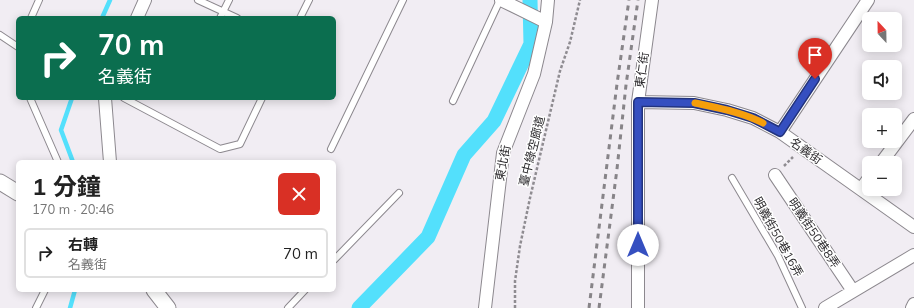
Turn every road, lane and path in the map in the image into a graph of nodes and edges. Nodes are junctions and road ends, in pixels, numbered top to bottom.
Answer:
1 (39, 0) edge
2 (145, 0) edge
3 (198, 0) edge
4 (229, 0) edge
5 (309, 0) edge
6 (403, 0) edge
7 (501, 0) edge
8 (548, 0) edge
9 (580, 0) edge
10 (652, 0) edge
11 (868, 0) edge
12 (223, 12) junction
13 (32, 16) edge
14 (138, 16) edge
15 (221, 16) edge
16 (232, 16) edge
17 (301, 16) edge
18 (542, 20) junction
19 (0, 35) edge
20 (16, 46) edge
21 (31, 100) edge
22 (105, 100) edge
23 (128, 100) edge
24 (261, 100) edge
25 (453, 101) dead end
26 (638, 102) junction
27 (914, 120) edge
28 (780, 132) junction
29 (331, 149) dead end
30 (795, 155) dead end
31 (886, 156) edge
32 (57, 160) edge
33 (110, 160) edge
34 (775, 174) joint
35 (732, 178) dead end
36 (0, 182) edge
37 (861, 189) joint
38 (16, 192) edge
39 (399, 193) dead end
40 (914, 227) edge
41 (914, 255) edge
42 (336, 258) edge
43 (853, 291) junction
44 (43, 292) edge
45 (156, 292) edge
46 (303, 292) edge
47 (914, 304) edge
48 (36, 308) edge
49 (168, 308) edge
50 (288, 308) edge
51 (485, 308) edge
52 (515, 308) edge
53 (638, 308) edge
54 (802, 308) edge
55 (825, 308) edge
56 (912, 308) edge

1 - 13 lane
2 - 14 street
3 - 12 lane
4 - 12 lane
5 - 17 lane
6 - 29 lane
7 - 18 street
7 - 25 lane
8 - 18 street, 東北街
9 - 52 path, 臺中綠空廊道
10 - 26 street, 東仁街
11 - 28 street
12 - 15 lane
12 - 16 lane
18 - 51 street, 東北街
19 - 20 lane
21 - 32 lane
22 - 33 street
23 - 24 lane
26 - 28 street, 名義街
26 - 53 street, 東仁街
27 - 31 street
28 - 37 street, 名義街
30 - 34 path
34 - 43 street, 明義街50巷8弄
35 - 54 lane, 明義街50巷16弄
36 - 38 street
37 - 40 street, 名義街
39 - 42 lane
41 - 43 street
43 - 55 street
44 - 48 lane
45 - 49 street
46 - 50 lane
47 - 56 street

